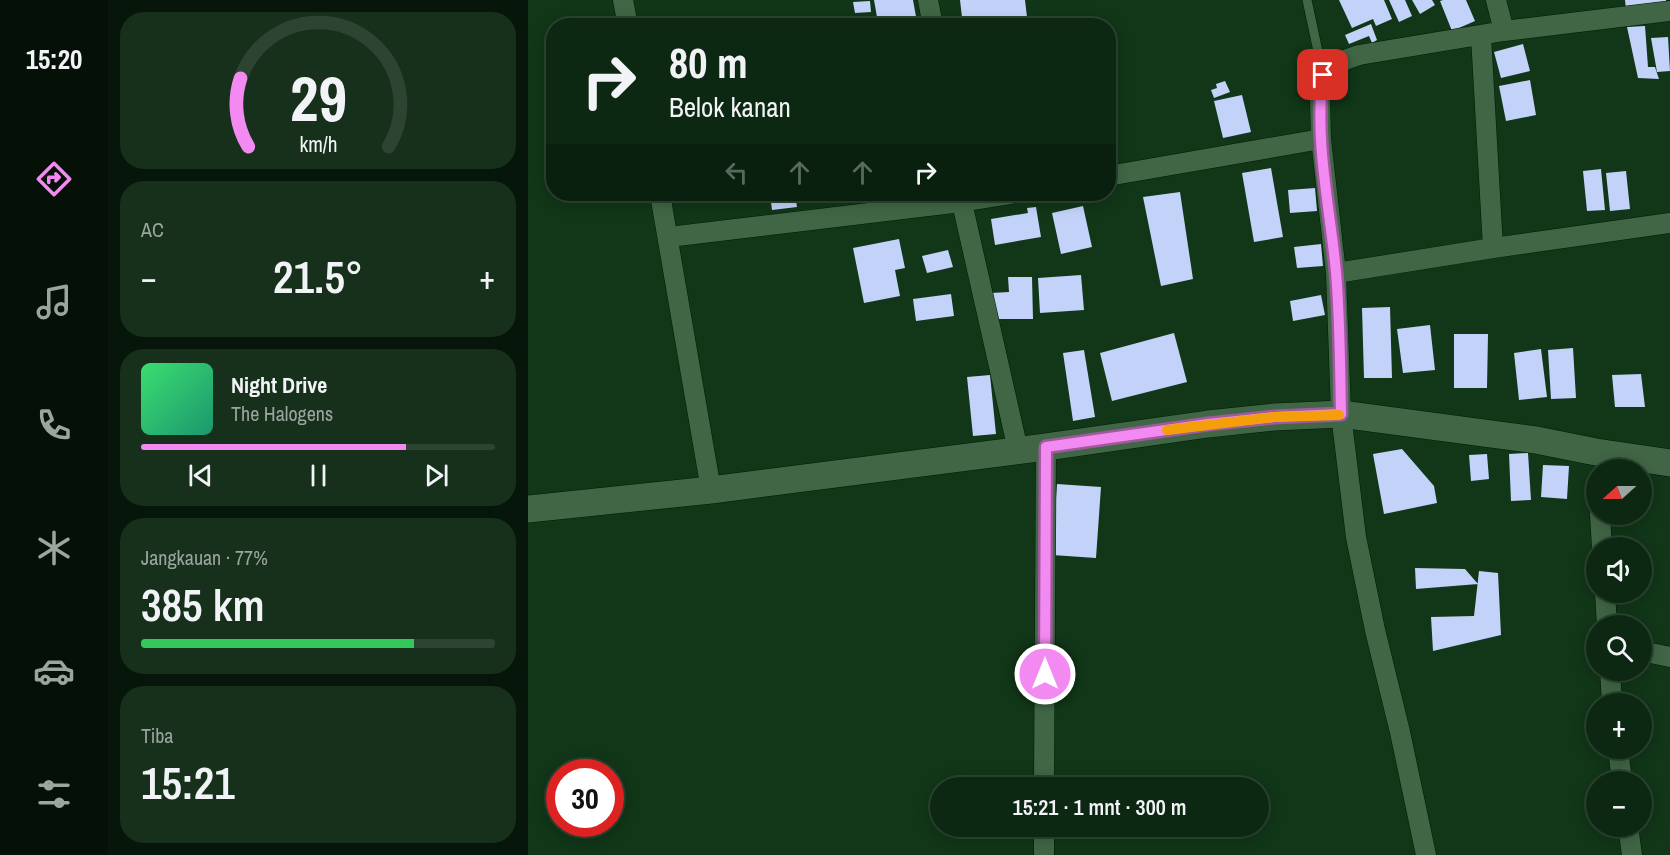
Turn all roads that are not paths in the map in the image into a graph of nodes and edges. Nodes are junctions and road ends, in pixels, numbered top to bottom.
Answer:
1 (623, 0) edge
2 (928, 0) edge
3 (1306, 0) edge
4 (1496, 0) edge
5 (1670, 11) edge
6 (626, 18) edge
7 (931, 18) edge
8 (1504, 32) junction
9 (1481, 36) junction
10 (1323, 75) junction
11 (1321, 139) junction
12 (1116, 175) edge
13 (661, 201) edge
14 (939, 201) edge
15 (962, 201) edge
16 (1670, 223) edge
17 (669, 237) junction
18 (1493, 248) junction
19 (1336, 273) junction
20 (1341, 414) junction
21 (1046, 447) junction
22 (1018, 450) junction
23 (1591, 459) edge
24 (1652, 463) edge
25 (1670, 463) edge
26 (711, 490) junction
27 (528, 508) edge
28 (1652, 653) edge
29 (1670, 657) edge
30 (1044, 777) edge
31 (1044, 837) edge
32 (1630, 837) edge
33 (1044, 855) edge
34 (1426, 855) edge
35 (1632, 855) edge

1 - 6 street
2 - 7 street
3 - 10 lane
4 - 8 street
5 - 8 street
8 - 9 street
9 - 10 street
9 - 18 street
10 - 11 street
11 - 12 street
11 - 19 street
13 - 17 street
14 - 17 street
15 - 22 street
16 - 18 street
17 - 26 street
18 - 19 street
19 - 20 street
20 - 21 street
20 - 23 street
20 - 34 street
21 - 22 street
21 - 30 street
22 - 26 street
24 - 25 street
26 - 27 street
28 - 29 street
31 - 33 street
32 - 35 street

